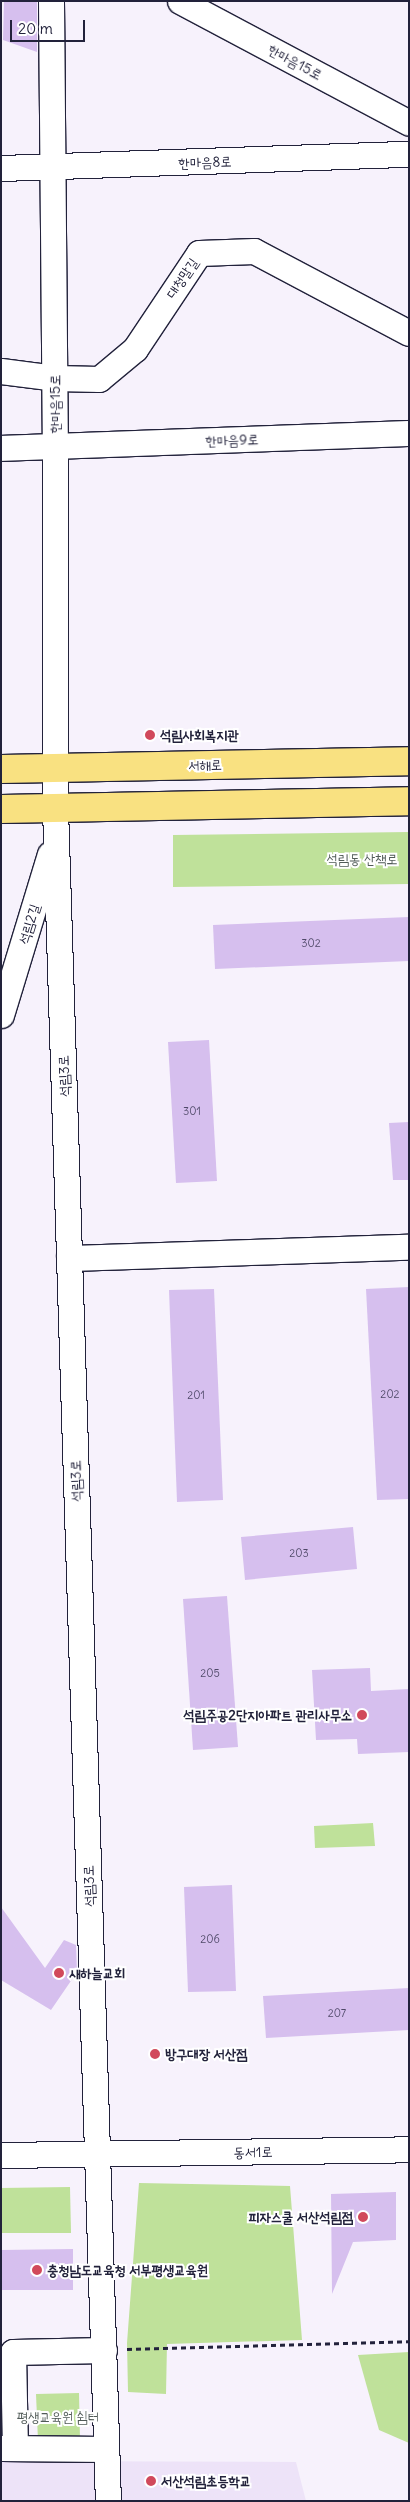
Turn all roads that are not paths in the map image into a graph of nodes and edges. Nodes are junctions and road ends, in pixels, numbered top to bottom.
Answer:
1 (50, 1) edge
2 (180, 1) edge
3 (409, 123) edge
4 (409, 154) edge
5 (53, 167) junction
6 (1, 168) edge
7 (409, 333) edge
8 (1, 371) edge
9 (55, 378) junction
10 (409, 433) edge
11 (56, 447) junction
12 (1, 448) edge
13 (409, 761) edge
14 (56, 768) junction
15 (1, 769) edge
16 (409, 801) edge
17 (1, 809) edge
18 (56, 820) junction
19 (1, 1015) edge
20 (409, 1246) edge
21 (69, 1258) junction
22 (409, 2149) edge
23 (97, 2154) junction
24 (1, 2155) edge
25 (104, 2350) junction
26 (8, 2448) edge
27 (106, 2449) junction
28 (108, 2501) edge

1 - 5 street, 한마음15로
2 - 3 street, 한마음15로
4 - 5 street, 한마음8로
5 - 6 street, 한마음8로
5 - 9 street, 한마음15로
7 - 9 street, 대청말길
8 - 9 street, 대청말길
9 - 11 street, 한마음15로
10 - 11 street, 한마음9로
11 - 12 street, 한마음9로
11 - 14 street, 한마음15로
13 - 14 main road, 서해로
14 - 15 main road, 서해로
14 - 18 street, 한마음15로
16 - 18 main road
17 - 18 main road
18 - 19 street, 석림2길
18 - 21 street, 석림3로
20 - 21 street
21 - 23 street, 석림3로
22 - 23 street, 동서1로
23 - 24 street, 동서1로
23 - 25 street
25 - 26 street
25 - 27 street
26 - 27 street
27 - 28 street

